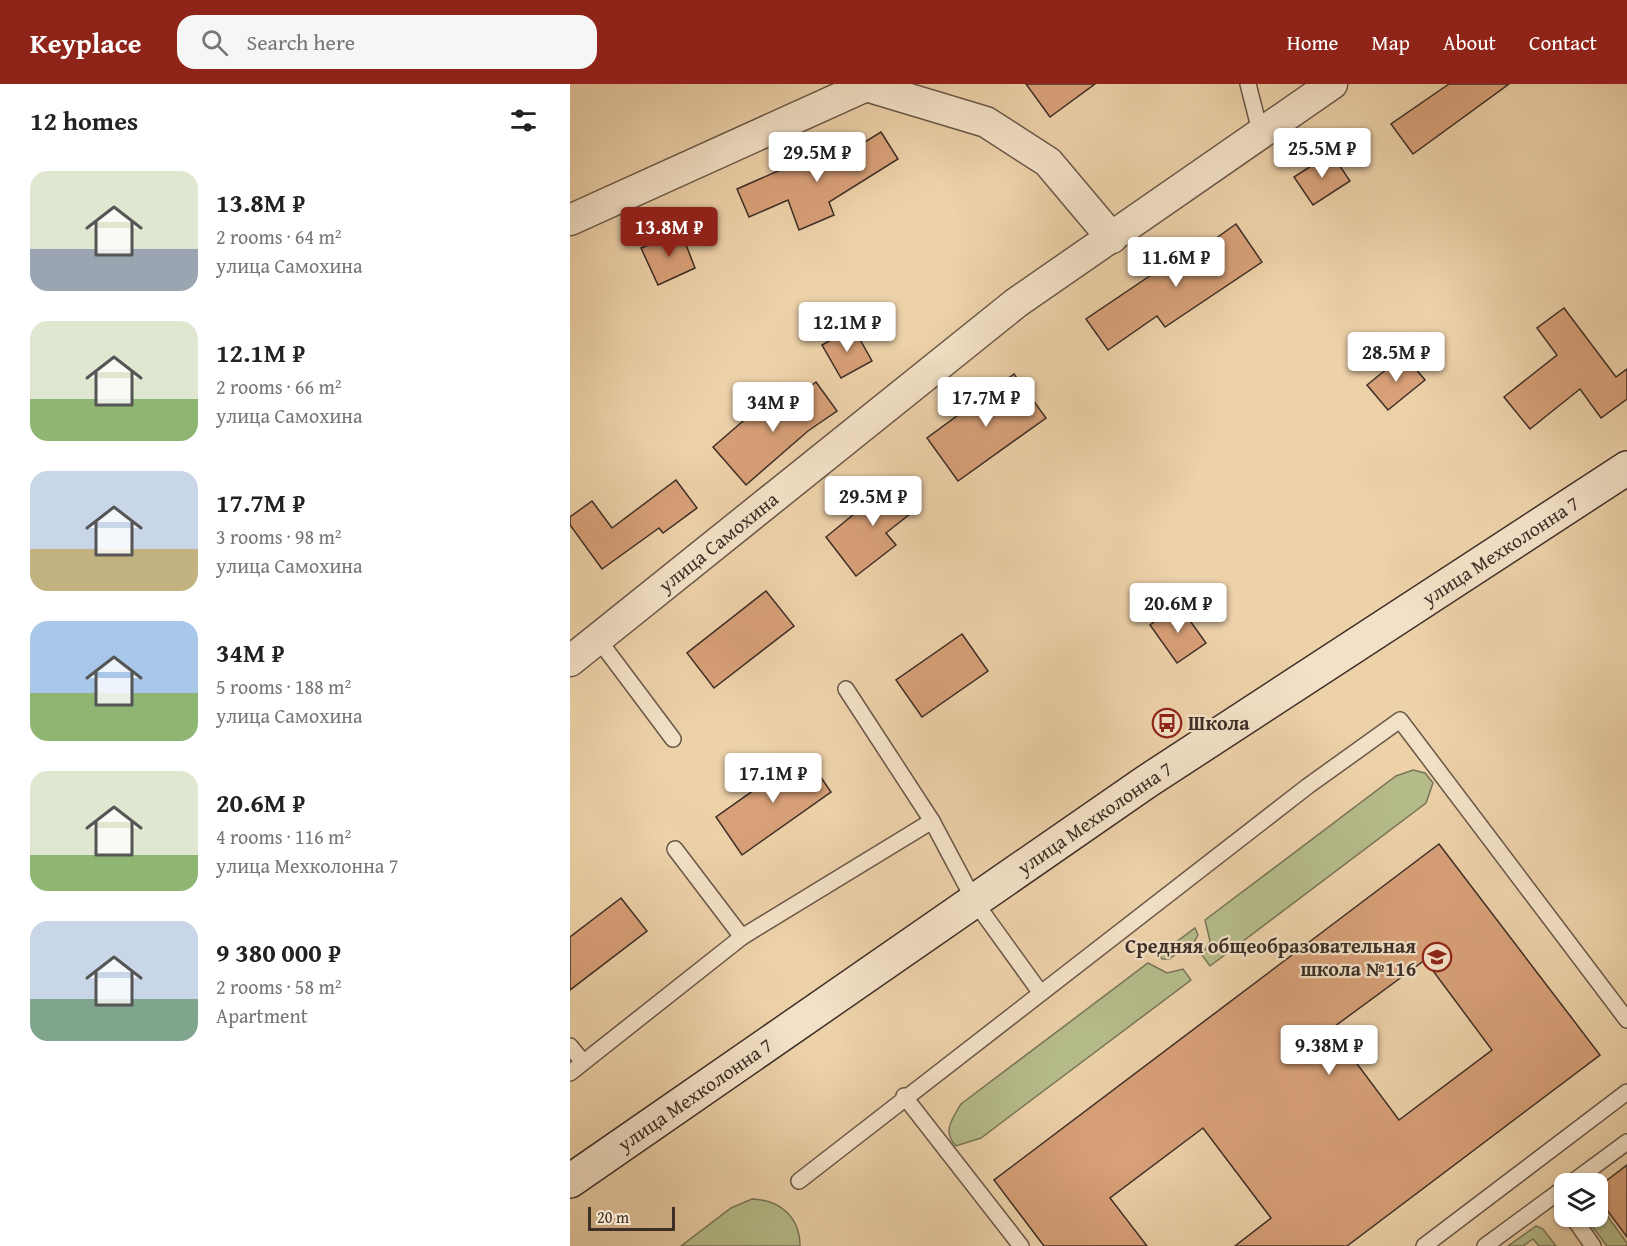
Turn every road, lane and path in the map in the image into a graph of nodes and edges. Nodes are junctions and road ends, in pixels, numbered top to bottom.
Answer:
1 (1248, 84) edge
2 (1332, 84) edge
3 (866, 85) edge
4 (1260, 131) junction
5 (570, 220) edge
6 (1112, 238) junction
7 (1627, 468) edge
8 (598, 639) junction
9 (570, 661) edge
10 (846, 689) dead end
11 (674, 739) dead end
12 (932, 821) junction
13 (675, 849) dead end
14 (975, 902) junction
15 (742, 937) junction
16 (1040, 992) junction
17 (1627, 1020) edge
18 (570, 1046) edge
19 (583, 1062) junction
20 (570, 1073) edge
21 (1627, 1092) edge
22 (904, 1096) junction
23 (1627, 1142) edge
24 (1585, 1173) edge
25 (570, 1181) edge
26 (799, 1181) dead end
27 (1554, 1201) edge
28 (1580, 1227) edge
29 (1021, 1246) edge
30 (1424, 1246) edge
31 (1485, 1246) edge
32 (1593, 1246) edge

1 - 4 lane
2 - 4 street, улица Самохина
3 - 5 street
3 - 6 street
4 - 6 street, улица Самохина
6 - 8 street, улица Самохина
7 - 14 street, улица Мехколонна 7
8 - 9 street, улица Самохина
8 - 11 lane
10 - 12 lane
12 - 14 lane
12 - 15 lane
13 - 15 lane
14 - 16 lane
14 - 25 street, улица Мехколонна 7
15 - 19 lane
16 - 17 lane
16 - 22 lane
18 - 19 lane
19 - 20 lane
21 - 30 lane
22 - 26 lane
22 - 29 lane
23 - 24 lane
27 - 31 lane
28 - 32 lane

